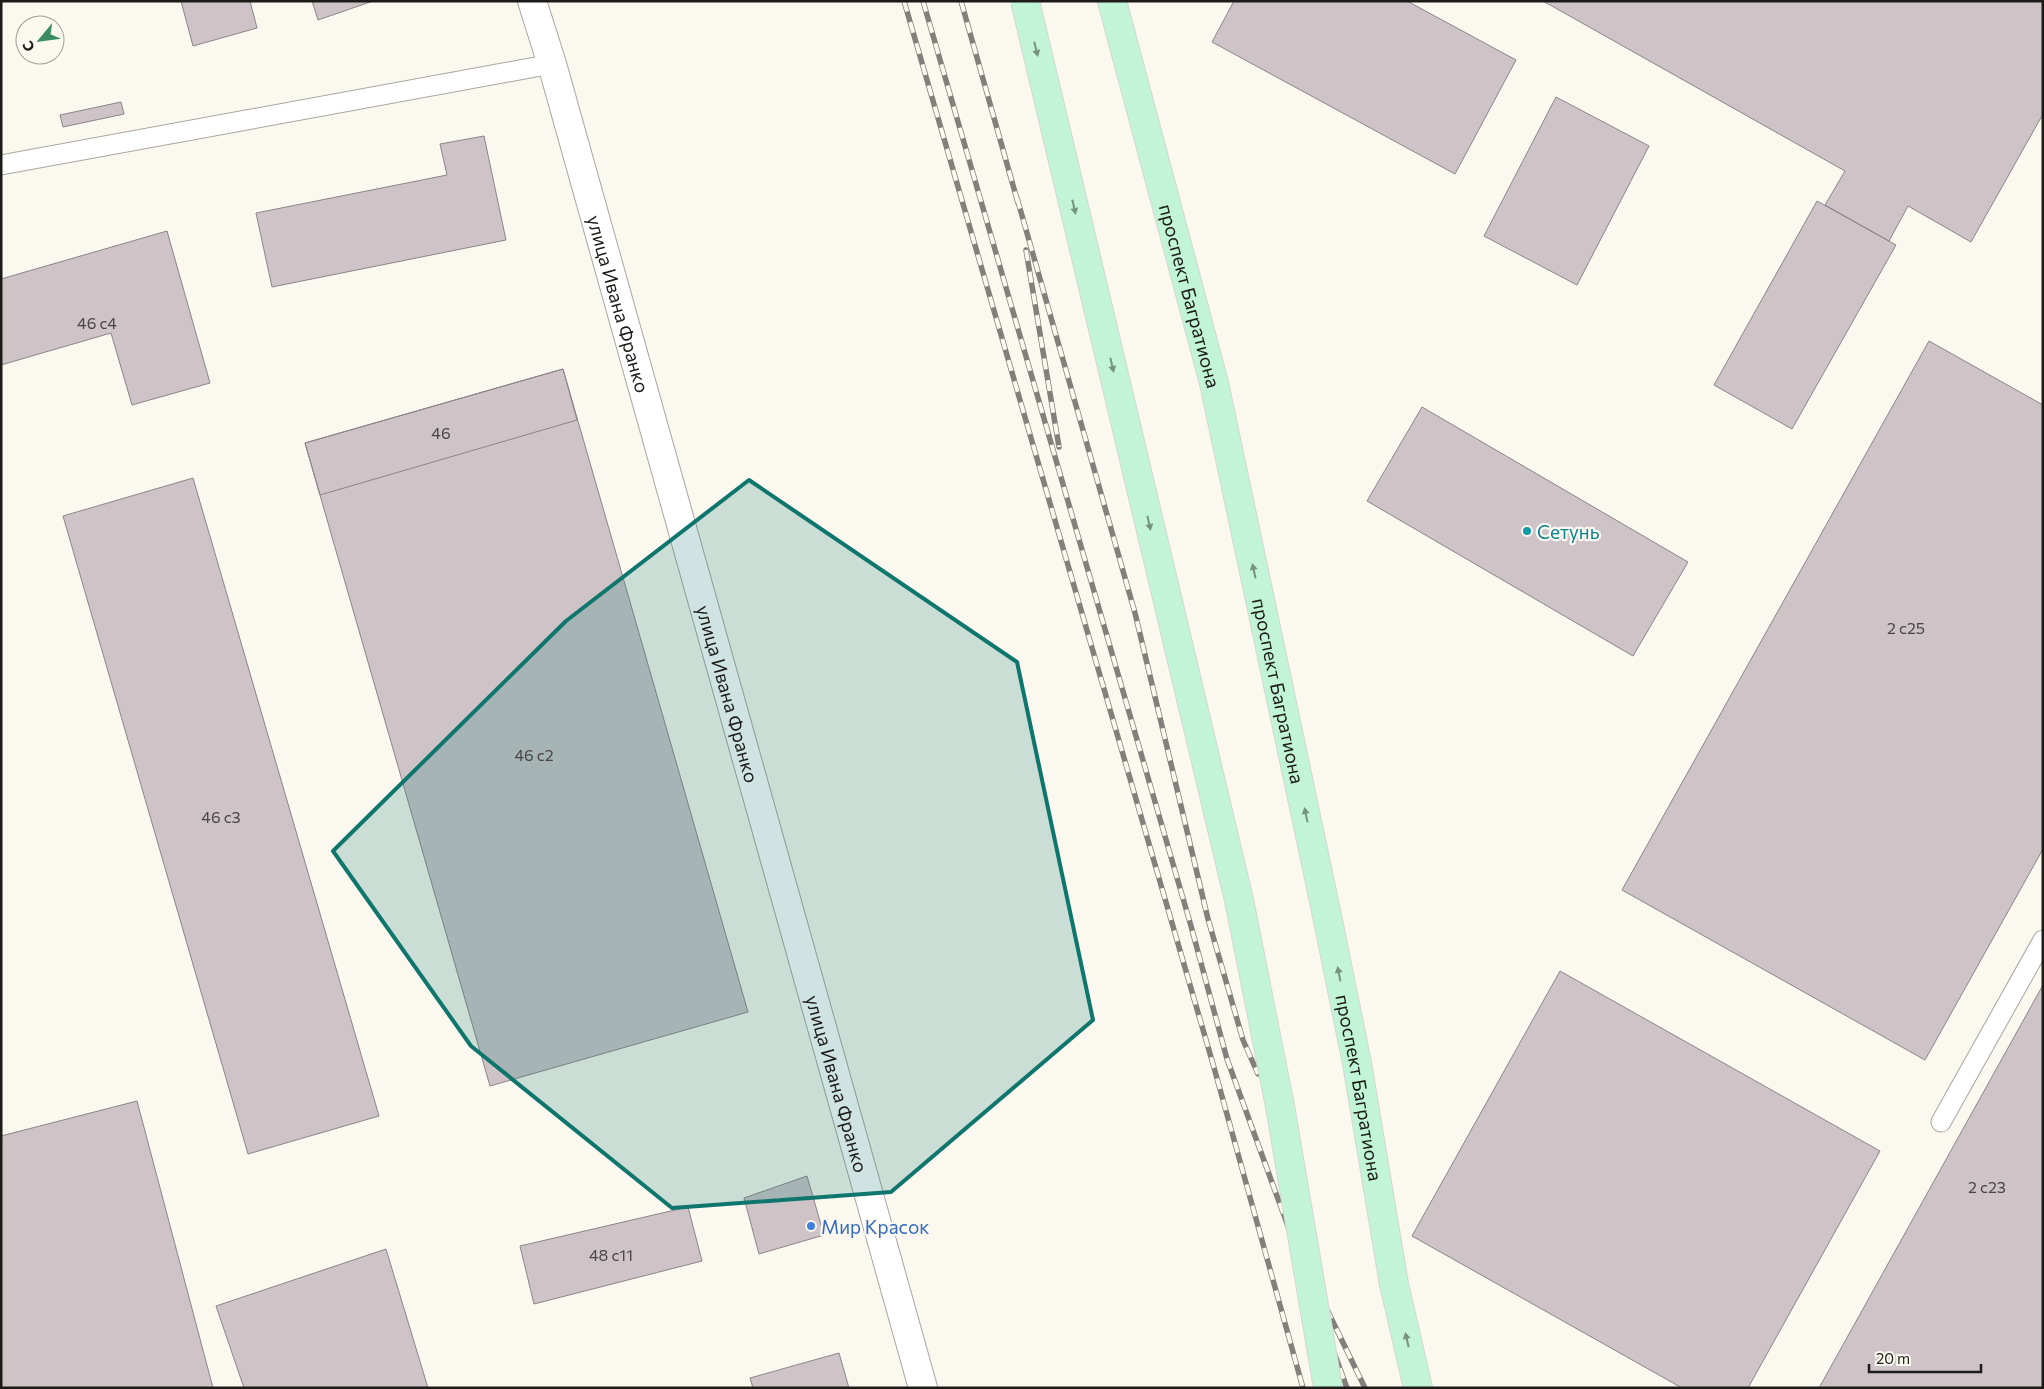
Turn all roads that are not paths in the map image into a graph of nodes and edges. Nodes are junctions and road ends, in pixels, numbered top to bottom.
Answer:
1 (532, 1) edge
2 (1025, 1) edge
3 (1112, 1) edge
4 (552, 64) junction
5 (1, 165) edge
6 (2043, 940) edge
7 (1941, 1122) dead end
8 (923, 1388) edge
9 (1328, 1388) edge
10 (1418, 1388) edge

1 - 4 street, улица Ивана Франко
2 -> 9 main road, bridge
10 -> 3 main road, проспект Багратиона
4 - 5 lane
4 - 8 street, улица Ивана Франко
6 - 7 lane

